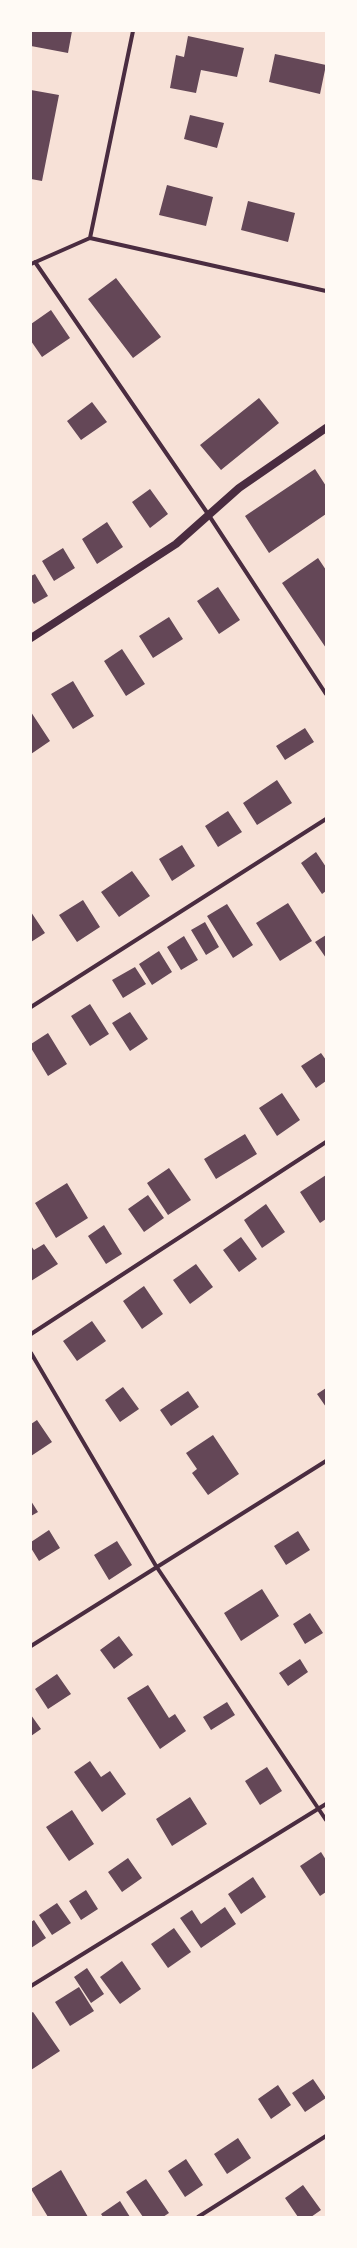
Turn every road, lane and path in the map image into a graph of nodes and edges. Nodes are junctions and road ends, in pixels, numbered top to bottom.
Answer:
1 (133, 31) edge
2 (90, 238) junction
3 (33, 263) edge
4 (326, 290) edge
5 (326, 428) edge
6 (208, 514) junction
7 (31, 638) edge
8 (326, 694) edge
9 (326, 819) edge
10 (31, 1007) edge
11 (326, 1142) edge
12 (31, 1334) edge
13 (31, 1353) edge
14 (326, 1461) edge
15 (156, 1566) junction
16 (31, 1646) edge
17 (326, 1804) edge
18 (318, 1808) junction
19 (326, 1820) edge
20 (31, 1986) edge
21 (326, 2136) edge
22 (198, 2217) edge

1 - 2 street
2 - 3 street
2 - 4 street
3 - 6 street
5 - 6 main road
6 - 7 main road
6 - 8 street
9 - 10 street
11 - 12 street
13 - 15 street
14 - 15 street
15 - 16 street
15 - 18 street
17 - 18 street
18 - 19 street
18 - 20 street
21 - 22 street

